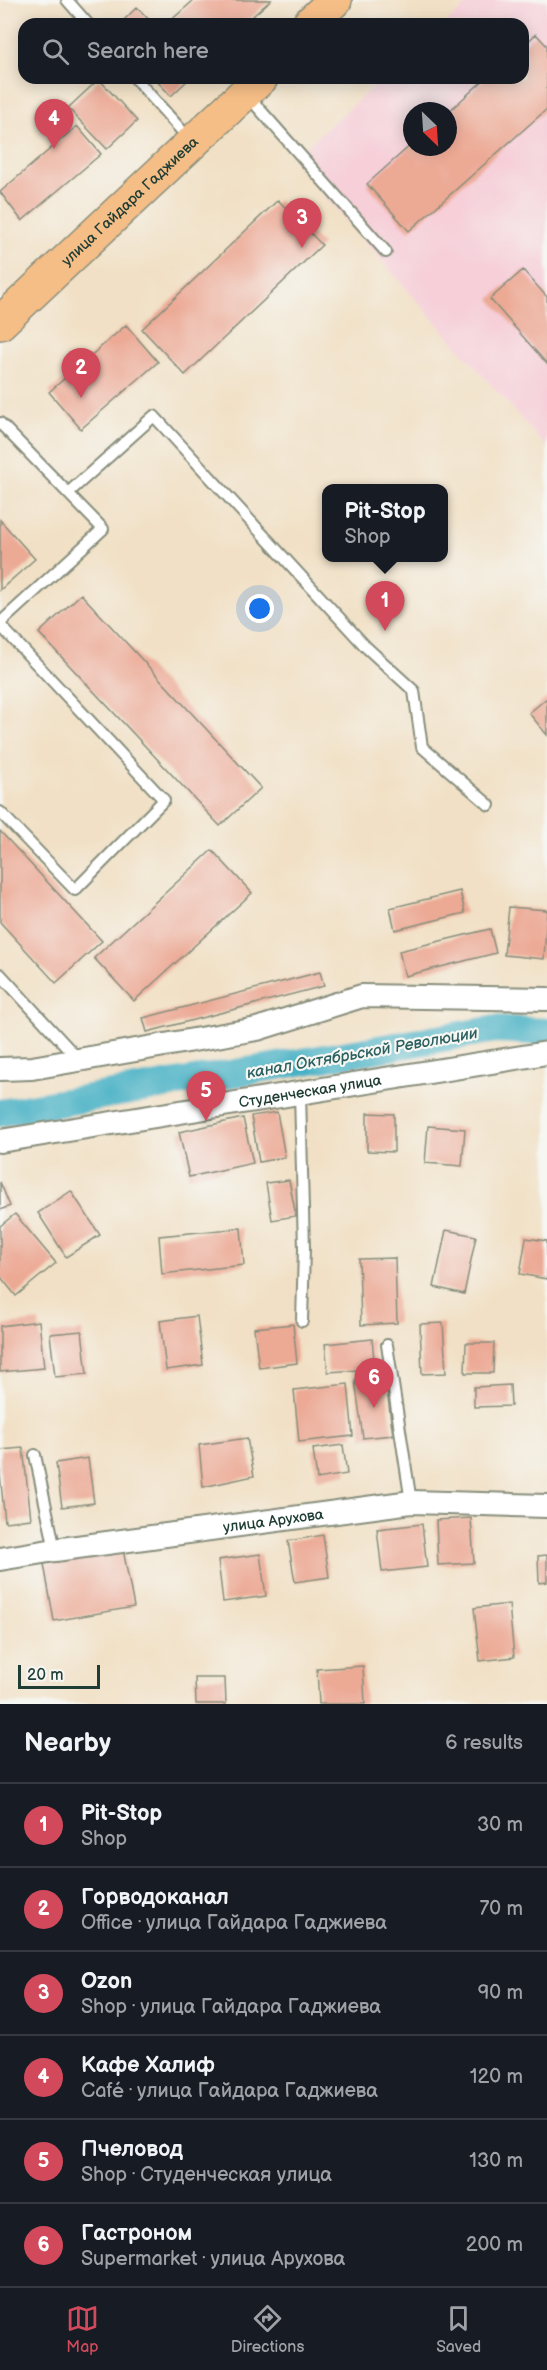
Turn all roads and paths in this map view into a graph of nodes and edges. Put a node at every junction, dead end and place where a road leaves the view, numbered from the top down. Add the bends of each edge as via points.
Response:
1 (67, 0) edge
2 (335, 0) edge
3 (345, 0) edge
4 (83, 18) edge
5 (316, 18) edge
6 (326, 18) edge
7 (140, 84) edge
8 (249, 84) edge
9 (189, 139) junction
10 (386, 252) dead end
11 (0, 313) edge
12 (0, 323) edge
13 (0, 423) edge
14 (68, 493) junction
15 (0, 624) edge
16 (489, 805) dead end
17 (0, 812) edge
18 (0, 974) edge
19 (547, 999) edge
20 (547, 1053) edge
21 (79, 1060) junction
22 (0, 1069) edge
23 (300, 1093) junction
24 (0, 1141) edge
25 (302, 1321) dead end
26 (387, 1345) dead end
27 (35, 1455) dead end
28 (411, 1502) junction
29 (547, 1506) edge
30 (55, 1550) junction
31 (0, 1560) edge

1 - 4 lane
2 - 5 main road
3 - 6 main road
7 - 9 lane
8 - 9 main road, улица Гайдара Гаджиева
8 - 10 lane
9 - 11 main road, улица Гайдара Гаджиева
9 - 12 main road, улица Гайдара Гаджиева
13 - 14 lane
14 - 15 lane via 103,529
14 - 16 lane via 154,416 366,646 414,691 422,747
15 - 17 lane via 164,800 75,890
18 - 21 lane
19 - 21 street via 362,996 257,1029
20 - 23 street, Студенческая улица
21 - 22 street
23 - 24 street, Студенческая улица
23 - 25 lane
26 - 28 lane
27 - 30 lane
28 - 29 street, улица Арухова
28 - 30 street, улица Арухова
30 - 31 street, улица Арухова

